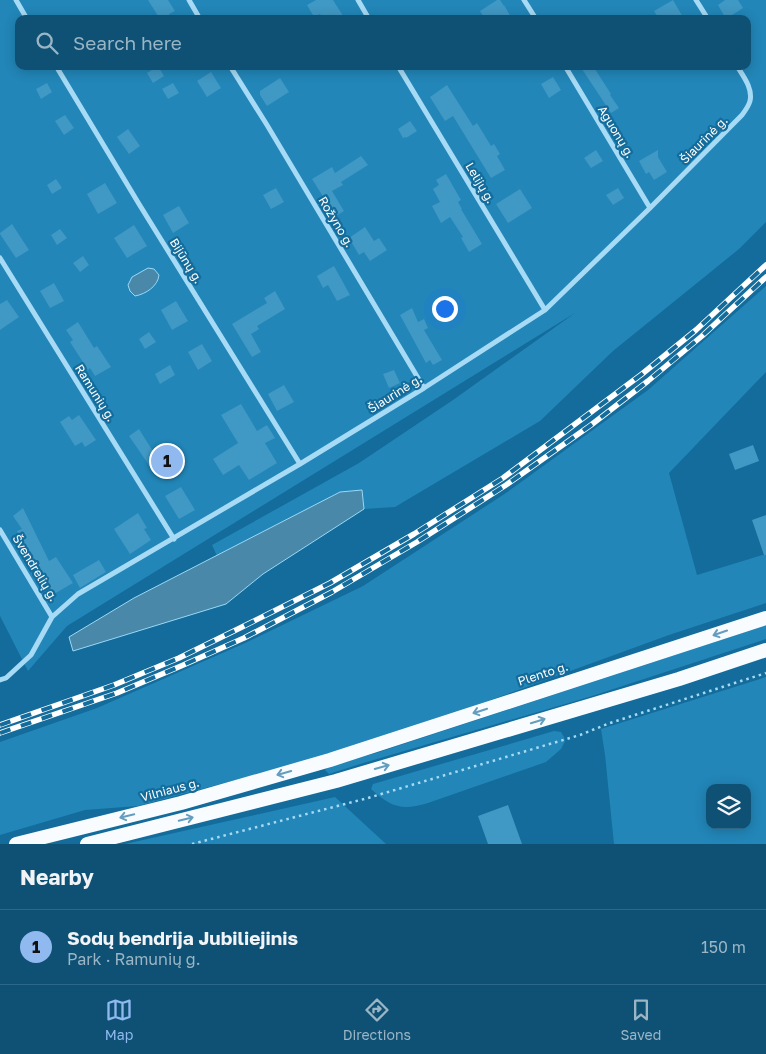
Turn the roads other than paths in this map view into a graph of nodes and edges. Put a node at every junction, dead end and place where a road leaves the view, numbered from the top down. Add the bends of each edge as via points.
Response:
1 (16, 0) edge
2 (189, 0) edge
3 (358, 0) edge
4 (524, 0) edge
5 (696, 0) edge
6 (25, 15) edge
7 (198, 15) edge
8 (367, 15) edge
9 (533, 15) edge
10 (705, 15) edge
11 (58, 70) edge
12 (233, 70) edge
13 (400, 70) edge
14 (567, 70) edge
15 (739, 70) edge
16 (650, 208) junction
17 (0, 258) edge
18 (545, 310) junction
19 (424, 388) junction
20 (300, 464) junction
21 (0, 530) edge
22 (174, 539) junction
23 (52, 617) junction
24 (766, 618) edge
25 (766, 650) edge
26 (0, 680) edge
27 (330, 760) joint
28 (16, 844) edge
29 (87, 844) edge

1 - 6 street
2 - 7 street
3 - 8 street
4 - 9 street
5 - 10 street
11 - 20 street, Bijūnų g.
12 - 19 street, Rožyno g.
13 - 18 street, Lelijų g.
14 - 16 street, Aguonų g.
15 - 16 street, Šiaurinė g. via 750,90 750,102 742,115
16 - 18 street, Šiaurinė g.
17 - 22 street, Ramunių g.
18 - 19 street, Šiaurinė g.
19 - 20 street, Šiaurinė g.
20 - 22 street, Šiaurinė g.
21 - 23 street, Švendrelių g.
22 - 23 street, Šiaurinė g. via 78,594
23 - 26 street, Šiaurinė g. via 31,655
24 -> 27 highway, Plento g.
29 -> 25 highway via 336,781
27 -> 28 highway, Vilniaus g. via 181,803

